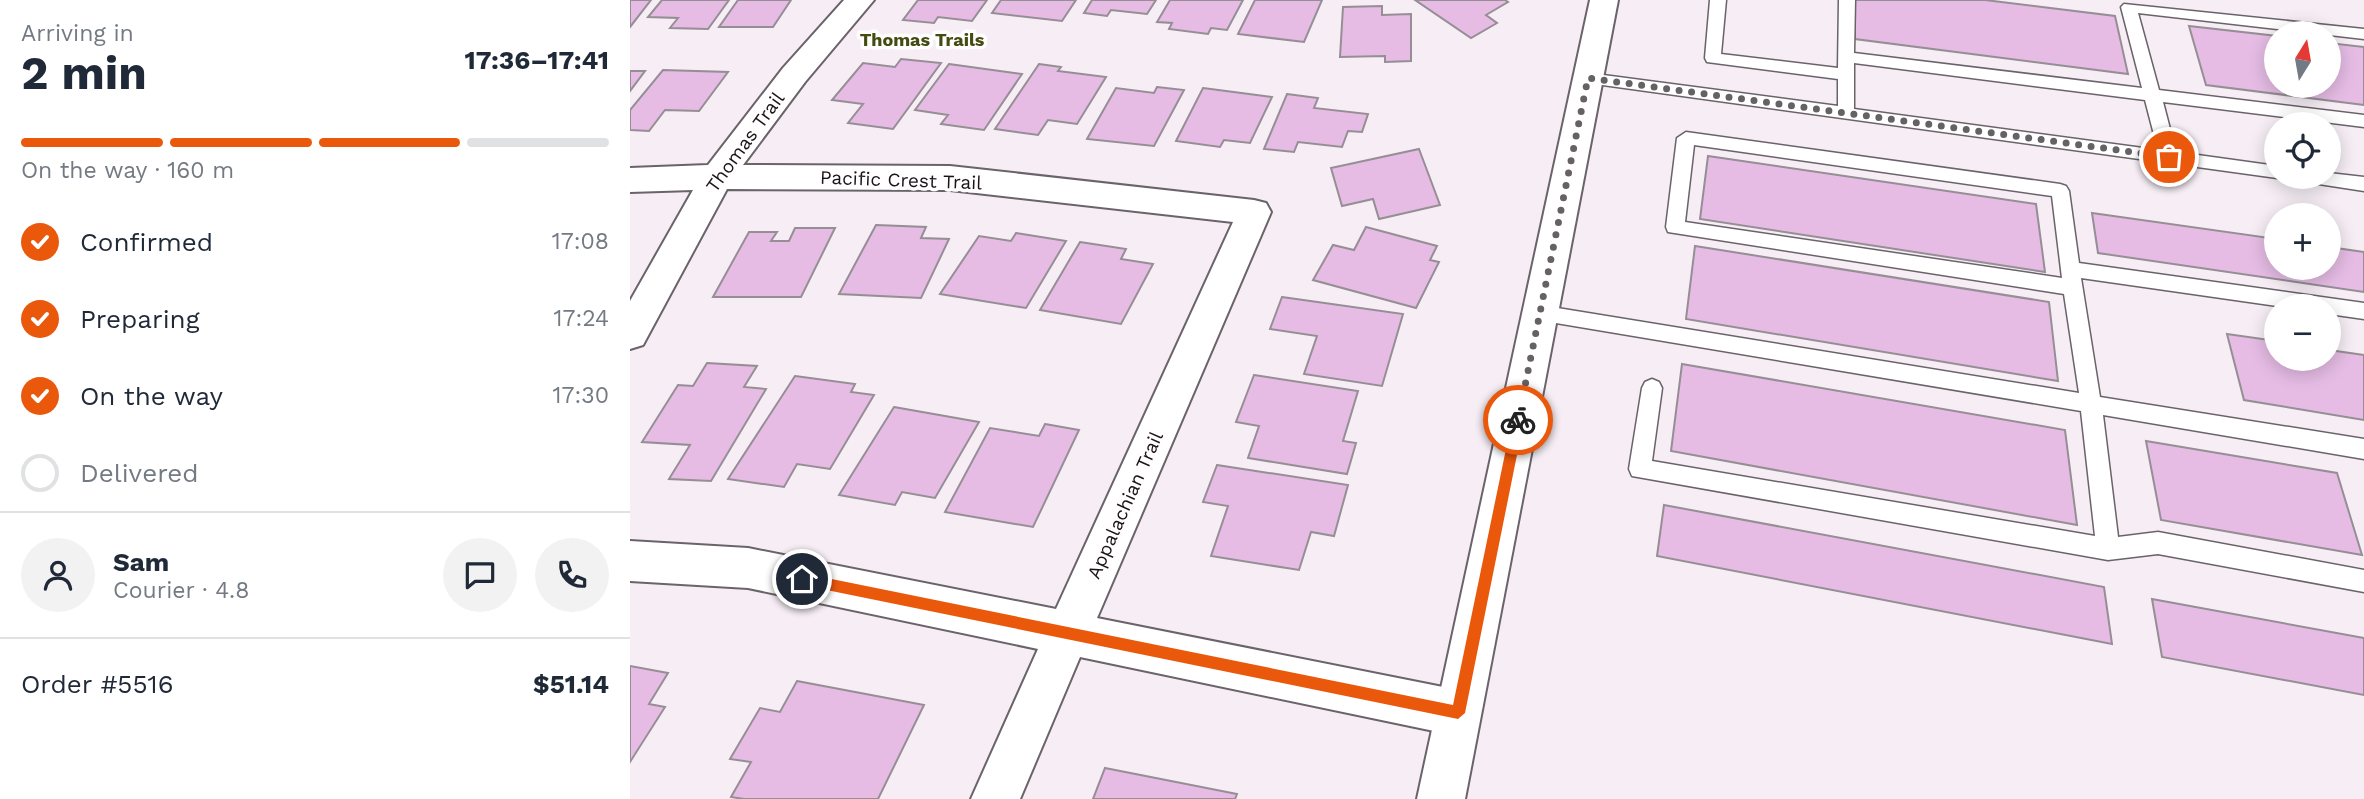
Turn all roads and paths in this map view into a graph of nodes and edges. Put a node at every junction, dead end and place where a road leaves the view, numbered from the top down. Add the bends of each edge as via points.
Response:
1 (860, 0) edge
2 (1604, 0) edge
3 (1718, 0) edge
4 (1847, 0) edge
5 (2364, 34) edge
6 (1846, 57) junction
7 (1846, 75) junction
8 (1588, 78) junction
9 (2152, 95) junction
10 (1846, 114) junction
11 (2364, 121) edge
12 (2169, 157) junction
13 (2264, 170) edge
14 (716, 177) junction
15 (630, 180) edge
16 (2341, 181) edge
17 (2364, 184) edge
18 (1254, 212) joint
19 (2070, 278) junction
20 (2364, 311) edge
21 (1539, 313) junction
22 (630, 334) edge
23 (1653, 388) dead end
24 (2091, 403) junction
25 (2364, 449) edge
26 (2108, 549) junction
27 (630, 561) edge
28 (2364, 581) edge
29 (1069, 633) junction
30 (1458, 713) junction
31 (995, 799) edge
32 (1441, 799) edge

1 - 14 street, Thomas Trail via 794,75
2 - 8 street
3 - 7 lane via 1713,58
4 - 6 lane
5 - 9 lane via 2129,7
6 - 7 lane
6 - 9 lane
7 - 10 lane
8 - 10 lane
8 - 21 street
9 - 11 lane
9 - 12 lane
10 - 12 lane
12 - 13 lane
14 - 15 street, Pacific Crest Trail
14 - 18 street, Pacific Crest Trail via 950,178
14 - 22 street, Thomas Trail
16 - 17 lane
18 - 29 street, Appalachian Trail
19 - 19 lane via 1675,227 1686,138 2060,191
19 - 20 lane
19 - 24 lane
21 - 24 lane
21 - 30 street
23 - 26 lane via 1640,469
24 - 25 lane
24 - 26 lane
26 - 28 lane via 2158,543
27 - 29 street via 748,568
29 - 30 street
29 - 31 street, Appalachian Trail
30 - 32 street

